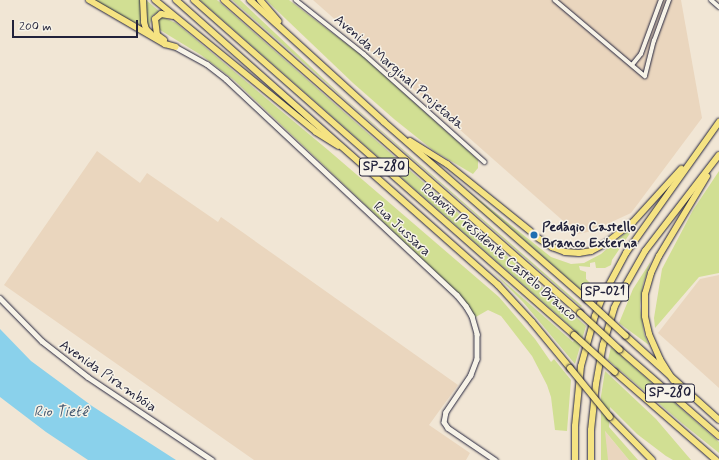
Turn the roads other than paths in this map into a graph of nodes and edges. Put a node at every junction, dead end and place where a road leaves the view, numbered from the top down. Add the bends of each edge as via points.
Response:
1 (89, 0) edge
2 (143, 0) edge
3 (154, 0) edge
4 (176, 0) edge
5 (182, 0) edge
6 (194, 0) edge
7 (224, 0) edge
8 (250, 0) edge
9 (260, 0) edge
10 (296, 0) edge
11 (555, 0) edge
12 (661, 0) edge
13 (669, 0) edge
14 (711, 0) edge
15 (715, 0) edge
16 (719, 6) edge
17 (176, 18) junction
18 (217, 37) junction
19 (154, 38) junction
20 (296, 42) junction
21 (176, 47) junction
22 (632, 65) junction
23 (719, 122) edge
24 (405, 139) junction
25 (699, 148) junction
26 (348, 151) junction
27 (719, 156) edge
28 (486, 162) dead end
29 (530, 231) dead end
30 (538, 238) dead end
31 (0, 298) edge
32 (673, 380) junction
33 (719, 420) edge
34 (719, 436) edge
35 (212, 460) edge
36 (495, 460) edge
37 (575, 460) edge
38 (591, 460) edge
39 (652, 460) edge
40 (716, 460) edge

1 - 19 highway
2 - 19 highway via 146,29
3 - 17 highway
4 - 18 highway
5 - 18 highway
6 - 40 highway, Rodovia Presidente Castelo Branco / SP-280, bridge
7 - 34 highway, Rodovia Presidente Castelo Branco / SP-280, bridge
8 - 20 highway
9 - 20 highway
10 - 28 street, Avenida Marginal Projetada via 364,54
11 - 22 street
12 - 22 street via 641,54
13 - 22 street via 645,76
14 - 16 street
15 - 16 street
17 - 21 highway via 161,14 156,17 154,23 157,35
17 - 26 highway via 316,132
18 - 26 highway
19 - 21 highway
20 - 24 highway
21 - 36 main road, Rua Jussara via 207,64 226,79 466,306 477,334 476,359 468,380 446,412 444,422 448,428
23 - 25 highway, SP-021
24 - 29 highway via 447,164
24 - 32 highway, bridge via 586,299
25 - 30 highway via 632,222 598,248 584,253 565,252
25 - 37 highway, SP-021 via 626,253 595,316 581,366 575,426
26 - 39 highway, bridge via 498,285 610,417
27 - 32 highway via 659,256 651,273 646,294 645,316 649,334
27 - 38 highway, SP-021 via 645,251 614,308 603,345 596,384 590,430
31 - 35 main road, Avenida Pirambóia via 42,341 88,378
32 - 33 highway

